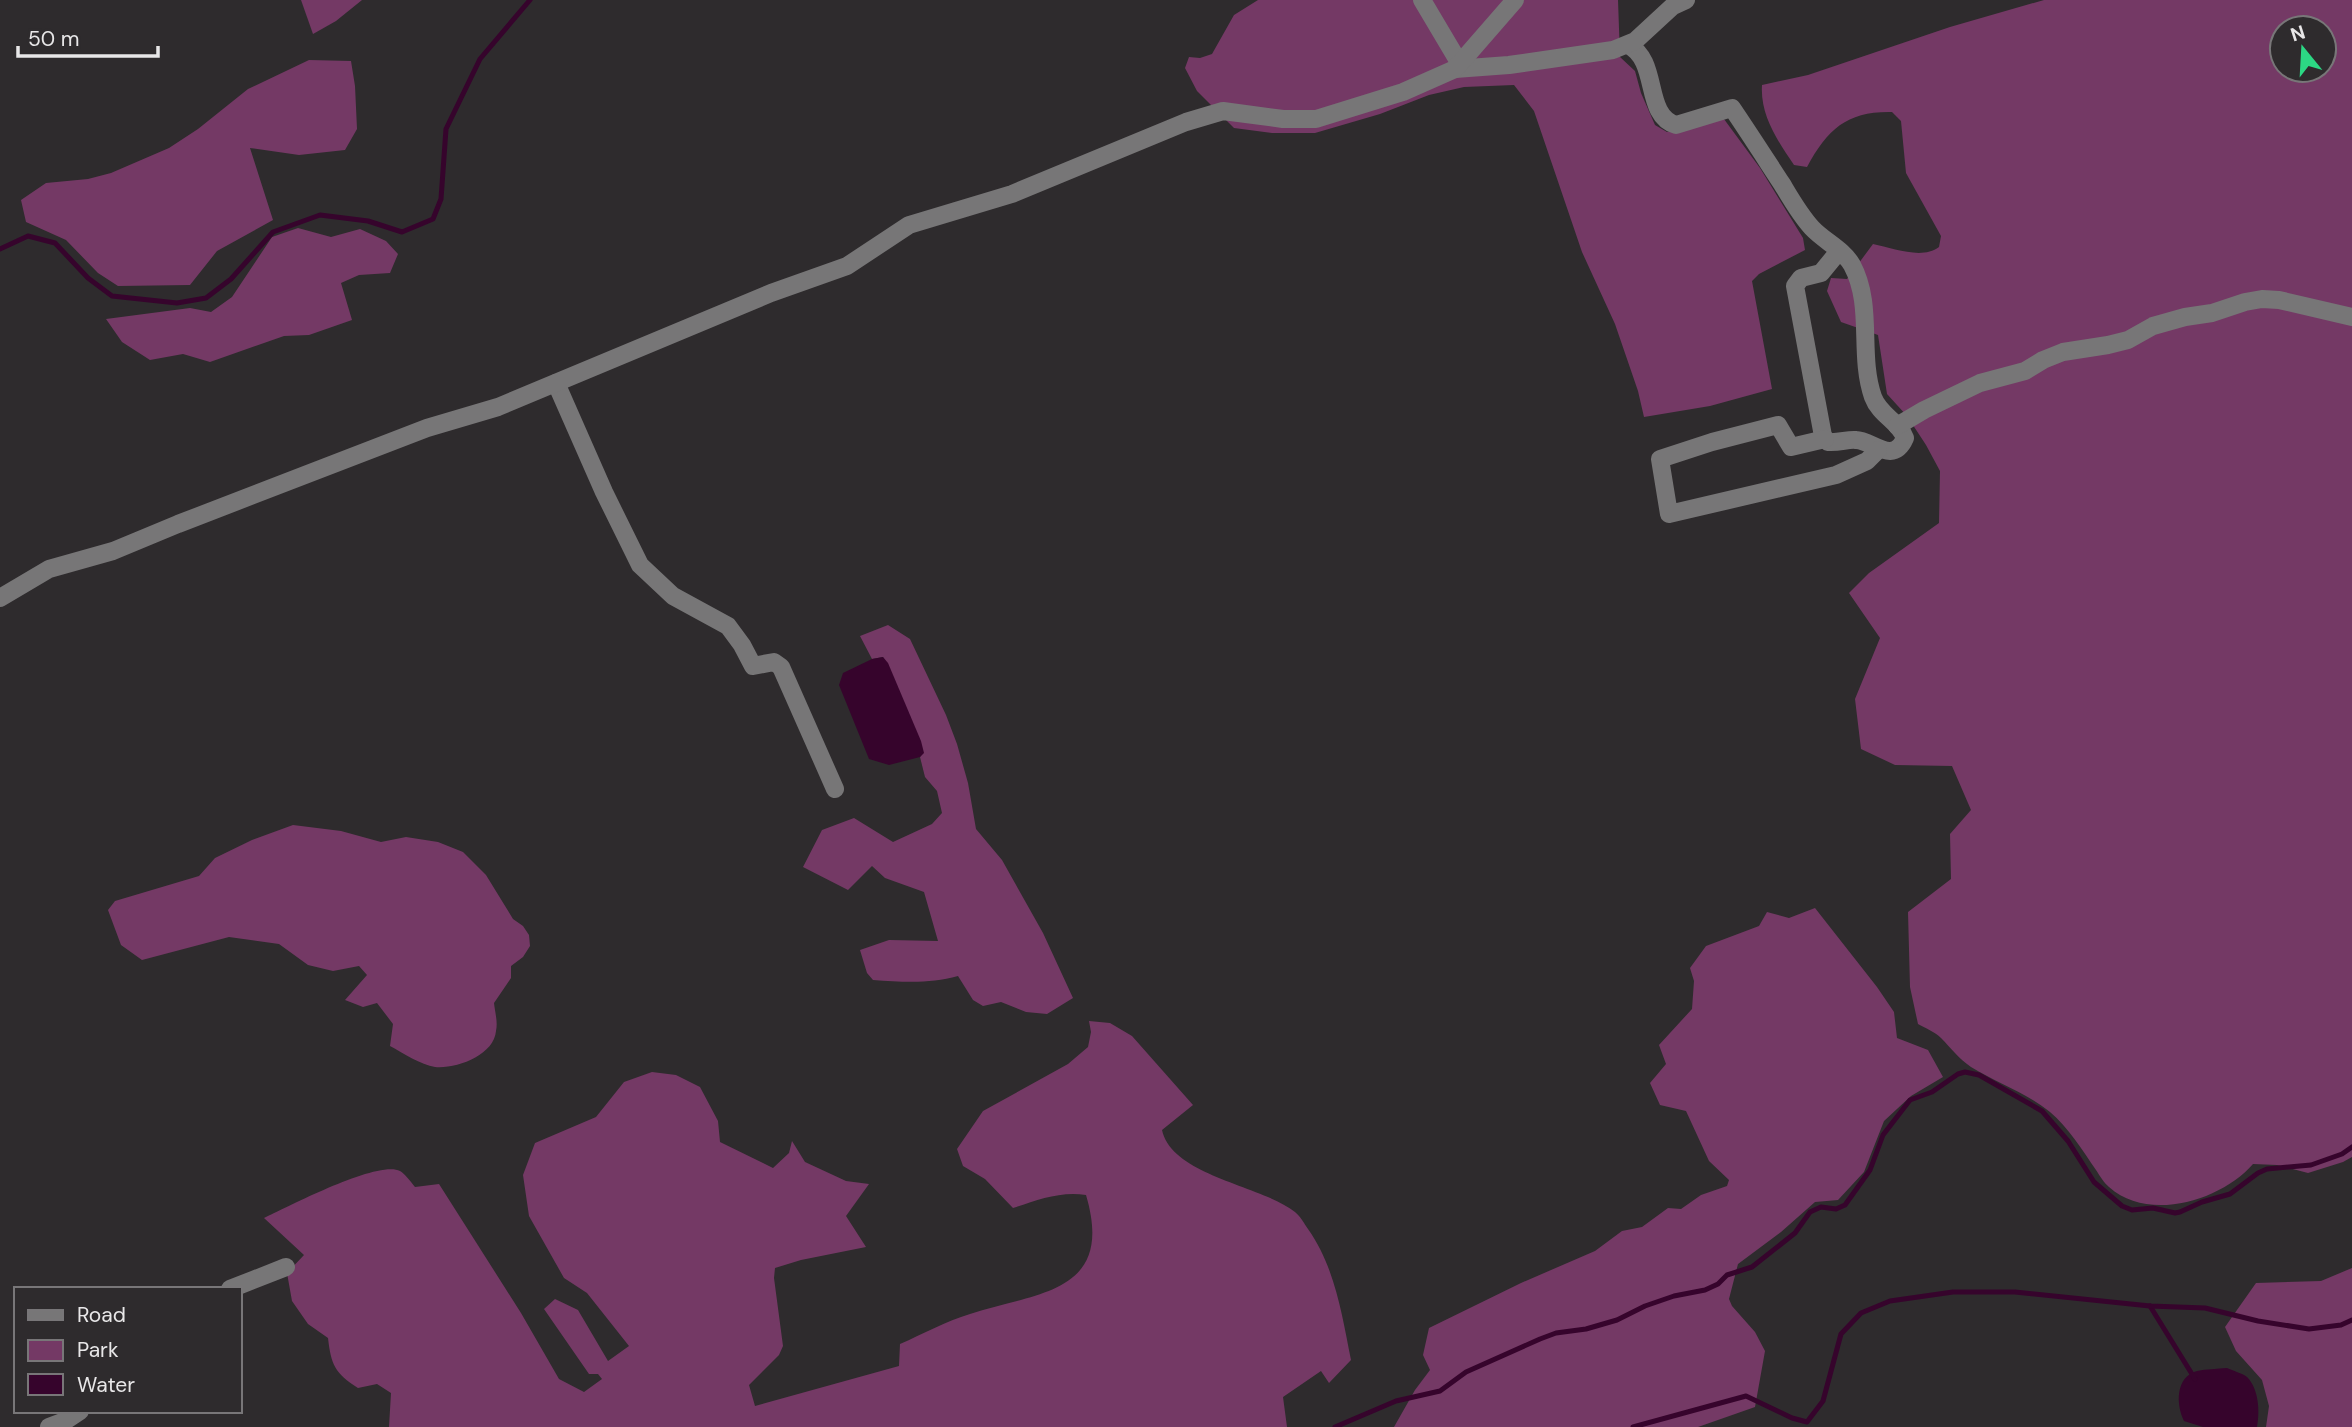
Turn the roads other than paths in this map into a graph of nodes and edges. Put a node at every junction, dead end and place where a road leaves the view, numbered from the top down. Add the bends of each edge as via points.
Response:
1 (1422, 0) edge
2 (1516, 0) edge
3 (1686, 0) edge
4 (1628, 46) junction
5 (1457, 66) junction
6 (1839, 251) junction
7 (2352, 317) edge
8 (556, 383) junction
9 (1897, 426) junction
10 (1825, 439) junction
11 (1878, 450) junction
12 (0, 598) edge
13 (835, 789) dead end
14 (286, 1267) dead end
15 (235, 1287) edge
16 (77, 1413) edge
17 (48, 1427) edge

1 - 5 street
2 - 5 street
3 - 4 street
4 - 5 street via 1509,65
4 - 6 street via 1637,50 1647,65 1653,93 1668,122 1676,125 1732,107 1800,212
5 - 8 street via 1403,92 1316,119 1223,111 1186,122 1012,194 909,225 847,266
6 - 9 street via 1859,280 1873,396 1881,413
6 - 10 street via 1821,272 1801,278 1795,286
7 - 9 street via 2279,300 2245,302 2153,327 2128,340 2063,352 2025,371 1970,388
8 - 12 street via 403,437 113,551 49,569
8 - 13 street via 640,565 673,596 728,626 753,666 774,662 781,667
9 - 11 street via 1905,438 1903,443 1894,450
10 - 11 street via 1843,443 1855,439
10 - 11 street via 1791,447 1778,425 1660,459 1669,514 1836,475 1867,461
14 - 15 street
16 - 17 street

